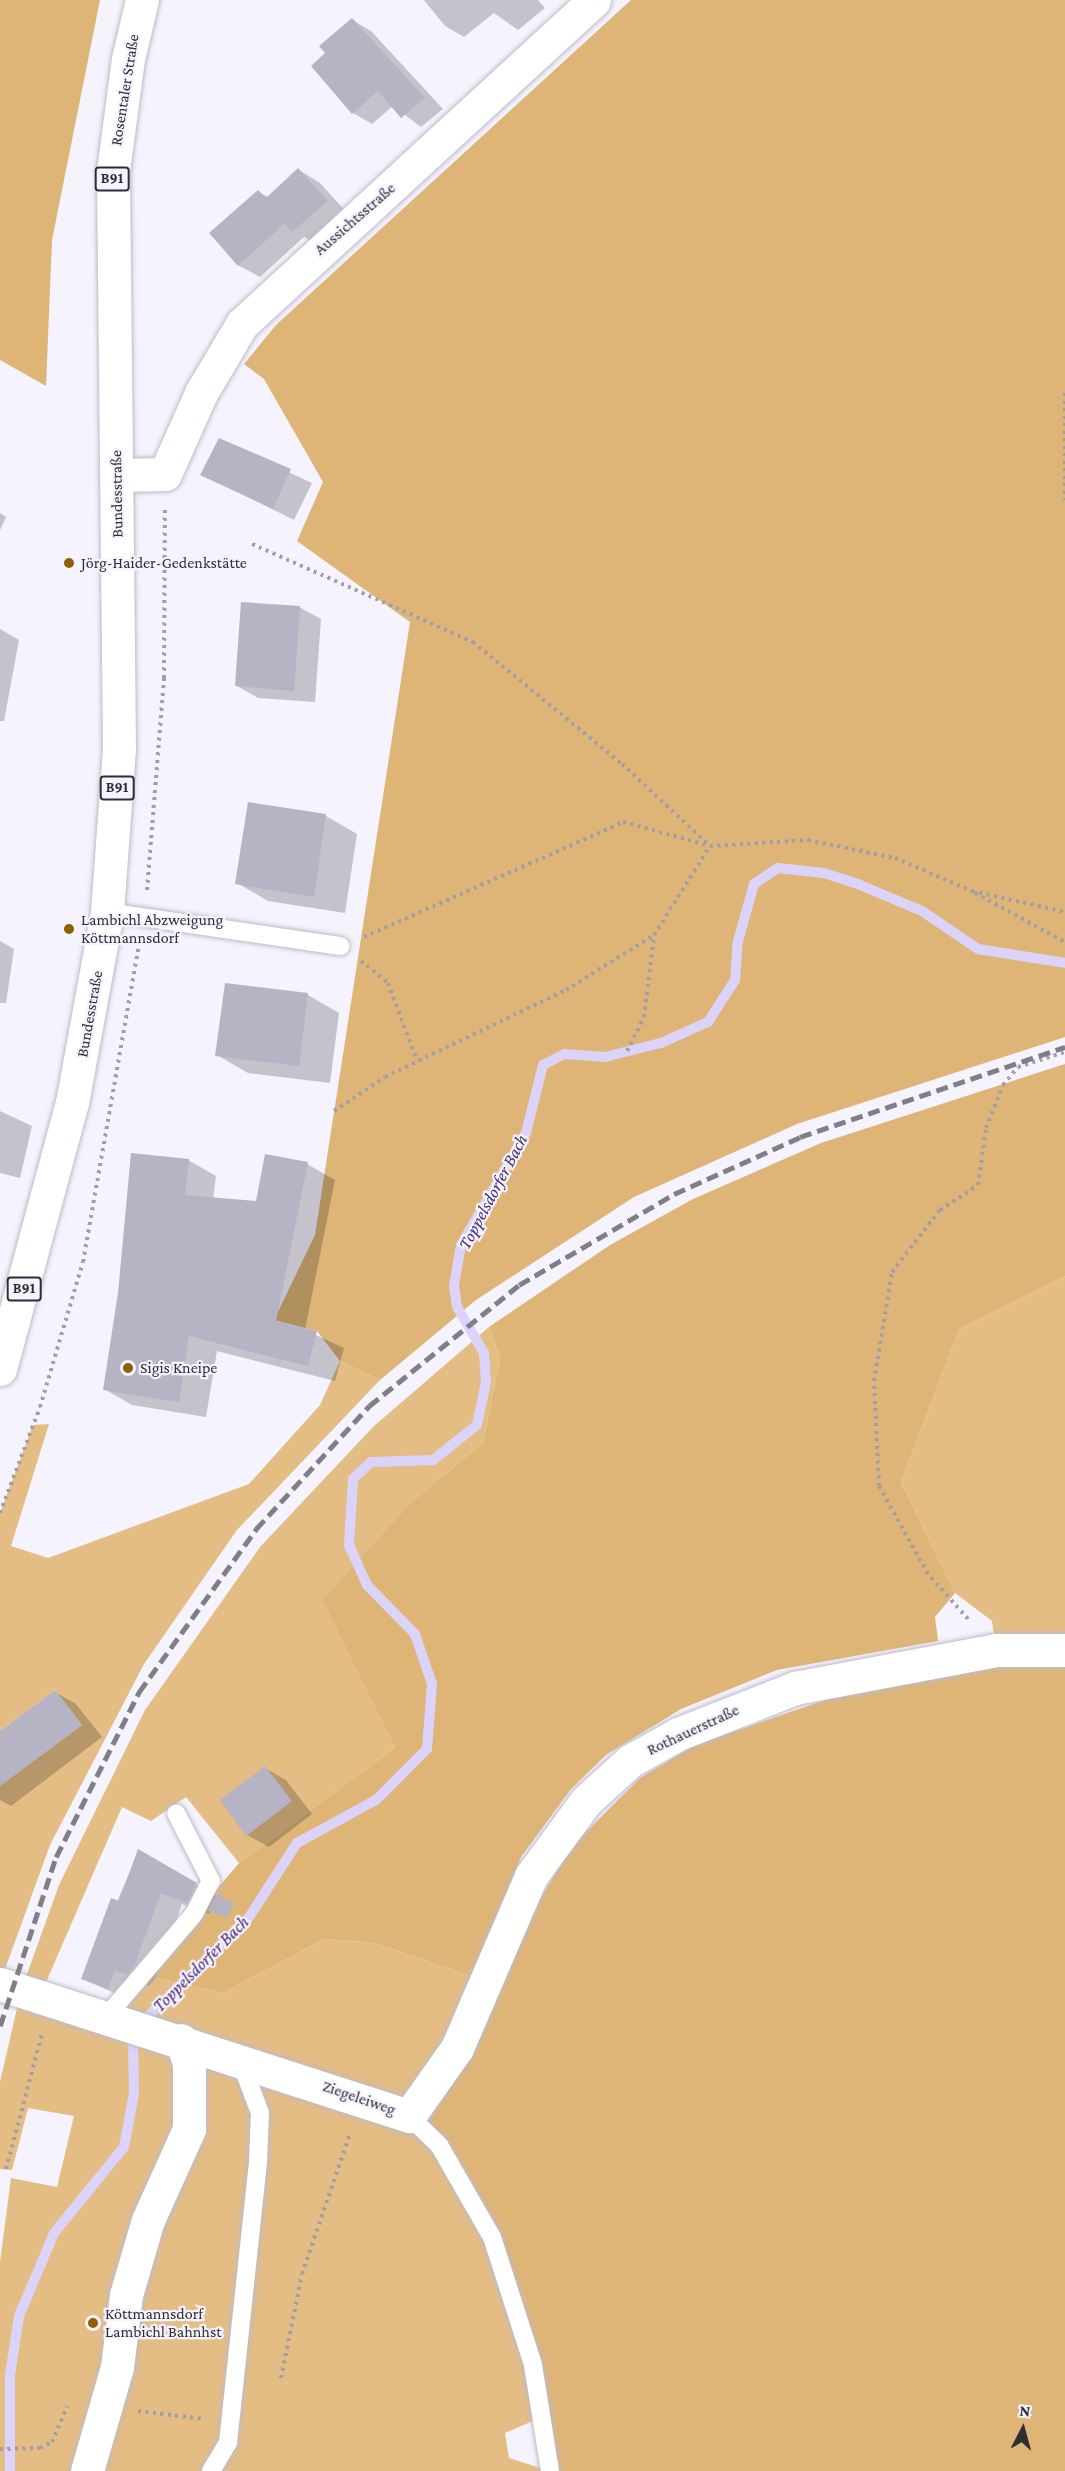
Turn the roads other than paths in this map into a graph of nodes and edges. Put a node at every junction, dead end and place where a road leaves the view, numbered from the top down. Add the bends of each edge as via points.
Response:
1 (142, 0) edge
2 (594, 0) edge
3 (113, 362) joint
4 (117, 475) junction
5 (107, 912) junction
6 (341, 946) road end
7 (0, 1370) edge
8 (1065, 1650) edge
9 (176, 1813) dead end
10 (20, 1991) edge
11 (106, 2018) junction
12 (181, 2040) junction
13 (239, 2059) junction
14 (409, 2116) junction
15 (97, 2463) edge
16 (211, 2471) edge
17 (550, 2471) edge

1 - 3 street, Rosentaler Straße / B91 via 128,59 113,171
2 - 4 street, Aussichtsstraße via 242,324 201,393 165,474
3 - 4 street, Bundesstraße / B91
4 - 5 street, Bundesstraße / B91 via 119,748
5 - 6 lane
5 - 7 street, Bundesstraße / B91 via 72,1103
8 - 14 street, Rothauerstraße via 996,1650 795,1688 678,1734 630,1761 586,1802 531,1876 457,2048
9 - 11 lane via 212,1881 194,1914
10 - 11 street, Ziegeleiweg
11 - 12 street, Ziegeleiweg
12 - 13 street, Ziegeleiweg
12 - 15 street via 189,2063 189,2129 148,2220 126,2295
13 - 14 street, Ziegeleiweg
13 - 16 lane via 260,2113 228,2443
14 - 17 lane, Ziegeleiweg via 458,2173 492,2237 532,2365

